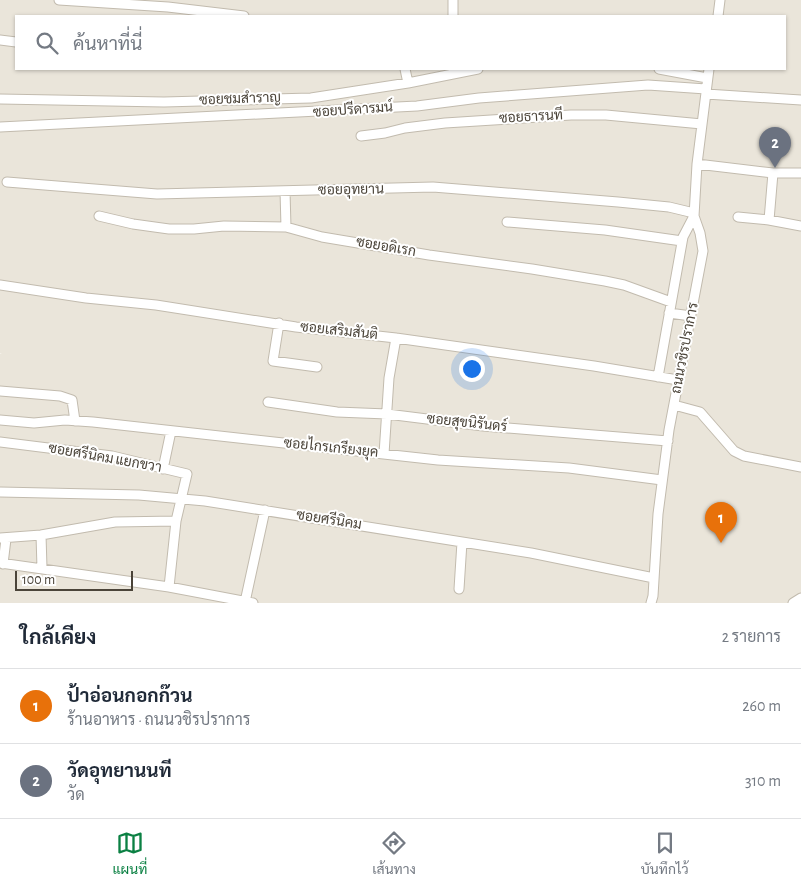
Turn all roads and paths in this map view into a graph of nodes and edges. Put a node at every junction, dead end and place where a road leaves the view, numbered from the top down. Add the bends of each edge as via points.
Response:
1 (59, 0) edge
2 (453, 0) edge
3 (720, 0) edge
4 (236, 15) edge
5 (454, 15) edge
6 (718, 15) edge
7 (0, 40) edge
8 (15, 42) edge
9 (405, 70) edge
10 (473, 70) edge
11 (671, 70) edge
12 (708, 73) edge
13 (408, 83) junction
14 (706, 91) junction
15 (0, 98) edge
16 (801, 100) edge
17 (702, 124) junction
18 (0, 128) edge
19 (361, 136) dead end
20 (698, 164) junction
21 (773, 173) junction
22 (801, 173) edge
23 (7, 182) dead end
24 (285, 191) junction
25 (694, 214) junction
26 (99, 216) dead end
27 (738, 217) dead end
28 (769, 220) junction
29 (507, 222) dead end
30 (801, 226) edge
31 (286, 227) junction
32 (682, 241) junction
33 (0, 285) edge
34 (670, 302) junction
35 (669, 312) junction
36 (691, 316) junction
37 (279, 323) junction
38 (396, 338) junction
39 (317, 367) dead end
40 (658, 377) junction
41 (678, 380) junction
42 (0, 391) edge
43 (268, 402) dead end
44 (674, 405) junction
45 (387, 414) junction
46 (0, 420) edge
47 (75, 421) junction
48 (171, 431) junction
49 (668, 441) junction
50 (0, 442) edge
51 (384, 454) junction
52 (801, 467) edge
53 (163, 469) junction
54 (662, 480) junction
55 (0, 492) edge
56 (182, 498) junction
57 (265, 510) junction
58 (176, 521) junction
59 (41, 535) junction
60 (3, 539) edge
61 (462, 542) junction
62 (1, 564) edge
63 (42, 568) junction
64 (654, 578) junction
65 (169, 588) junction
66 (459, 590) dead end
67 (249, 602) edge
68 (651, 603) edge

1 - 4 street
2 - 5 street
3 - 6 street
7 - 8 street
9 - 13 street
10 - 13 street, ซอยชมสำราญ
11 - 12 street
12 - 14 street, ถนนวชิรปราการ
13 - 15 street, ซอยชมสำราญ via 311,98 164,102
14 - 16 street, ซอยปรีดารมน์
14 - 17 street, ถนนวชิรปราการ
14 - 18 street, ซอยปรีดารมน์ via 648,85 417,106
17 - 19 street, ซอยธารนที via 571,115 445,123
17 - 20 street, ถนนวชิรปราการ
20 - 21 street
20 - 25 street, ถนนวชิรปราการ
21 - 22 street
21 - 28 street
23 - 24 street, ซอยอุทยาน via 157,194
24 - 25 street, ซอยอุทยาน via 453,188 649,205
24 - 31 street
25 - 32 street
25 - 36 street, ถนนวชิรปราการ via 703,251
26 - 31 street, ซอยอดิเรก via 168,229
27 - 28 street
28 - 30 street
29 - 32 street via 605,230
31 - 34 street, ซอยอดิเรก via 322,237 428,255 605,281
32 - 34 street
33 - 37 street, ซอยเสริมสันติ
34 - 35 street
35 - 36 street
35 - 40 street
36 - 41 street, ถนนวชิรปราการ
37 - 38 street, ซอยเสริมสันติ
37 - 39 street via 274,361
38 - 40 street, ซอยเสริมสันติ
38 - 45 street
40 - 41 street, ซอยเสริมสันติ
41 - 44 street, ถนนวชิรปราการ
42 - 47 street via 72,400
43 - 45 street, ซอยสุขนิรันดร์ via 337,412
44 - 49 street, ถนนวชิรปราการ
44 - 52 street via 700,412 734,451 744,456
45 - 49 street, ซอยสุขนิรันดร์ via 483,426
45 - 51 street
46 - 47 street, ซอยไกรเกรียงยุค via 34,423
47 - 48 street, ซอยไกรเกรียงยุค
48 - 51 street, ซอยไกรเกรียงยุค
48 - 53 street
49 - 54 street, ถนนวชิรปราการ
50 - 53 street, ซอยศรีนิคม แยกขวา via 112,456
51 - 54 street, ซอยไกรเกรียงยุค via 570,468
53 - 56 street, ซอยศรีนิคม แยกขวา via 187,474
54 - 64 street, ถนนวชิรปราการ
55 - 56 street, ซอยศรีนิคม via 139,494
56 - 57 street, ซอยศรีนิคม
56 - 58 street
57 - 61 street, ซอยศรีนิคม
57 - 67 street
58 - 59 street via 115,522
58 - 65 street
59 - 60 street
59 - 63 street
60 - 62 street
61 - 64 street, ซอยศรีนิคม
61 - 66 street
62 - 63 street
63 - 65 street
64 - 68 street, ถนนวชิรปราการ
65 - 67 street

